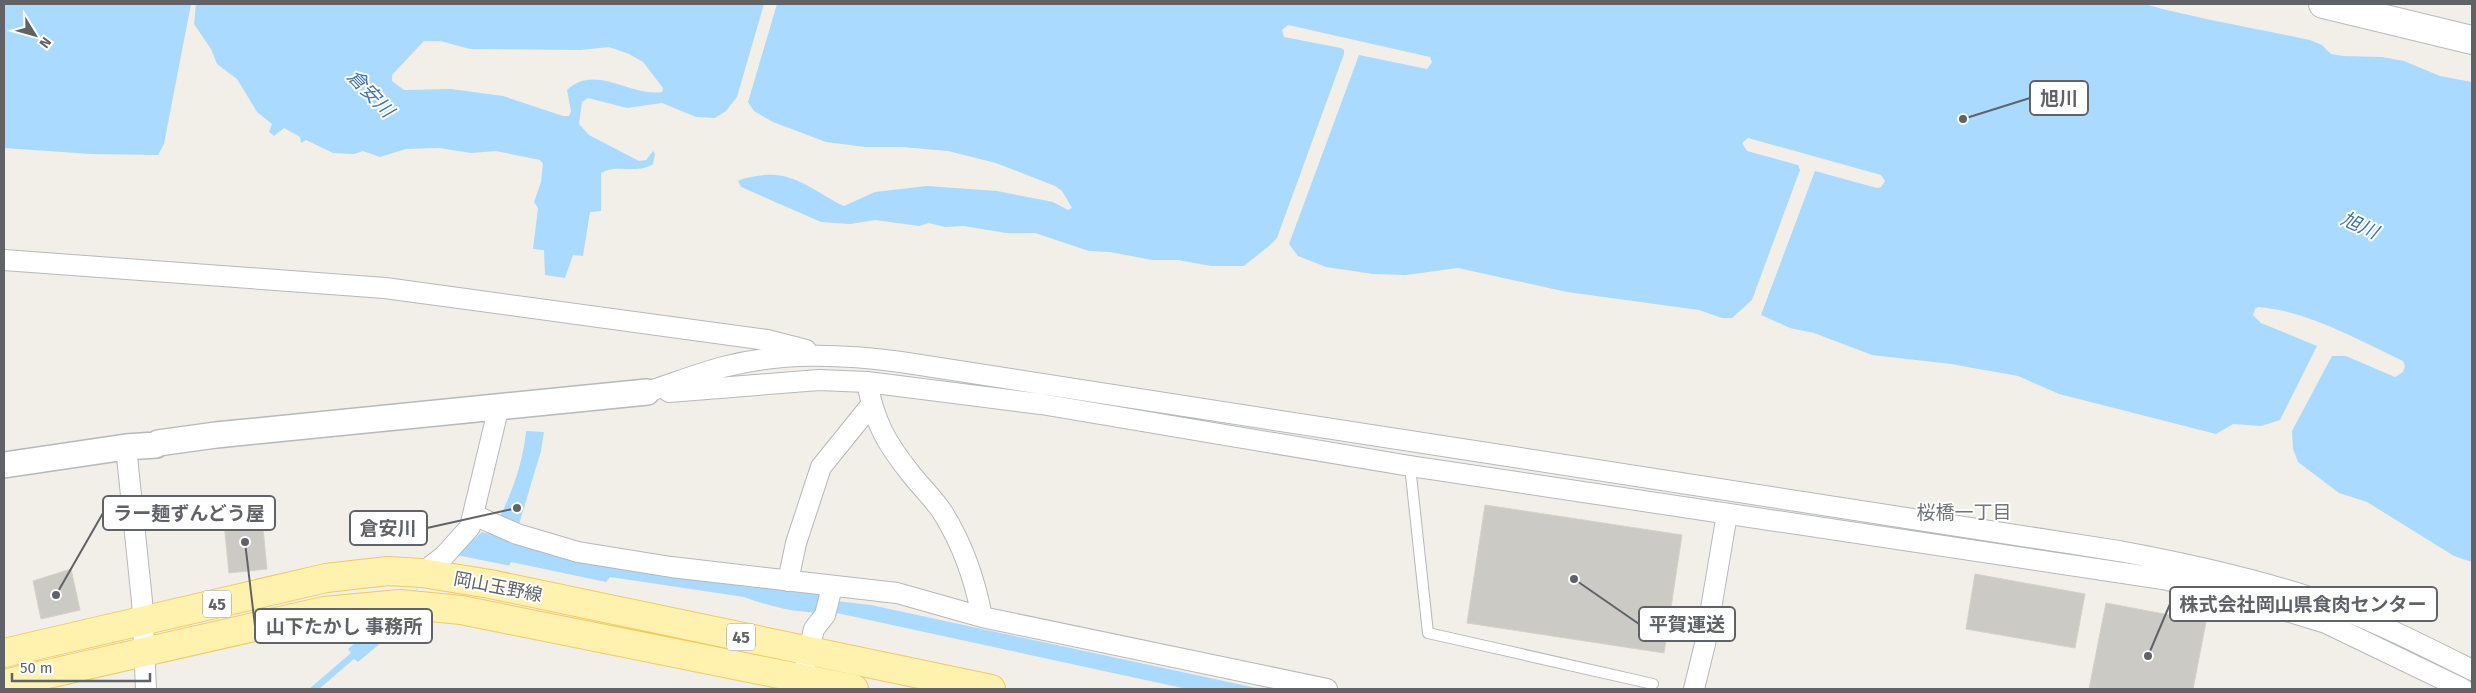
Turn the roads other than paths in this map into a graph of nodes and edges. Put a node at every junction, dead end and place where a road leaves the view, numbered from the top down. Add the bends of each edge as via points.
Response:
1 (2323, 4) edge
2 (2355, 7) edge
3 (2472, 39) edge
4 (4, 260) edge
5 (822, 355) junction
6 (867, 382) junction
7 (646, 392) junction
8 (871, 405) junction
9 (499, 406) junction
10 (126, 447) junction
11 (4, 465) edge
12 (1410, 466) junction
13 (1727, 514) junction
14 (474, 515) junction
15 (428, 574) junction
16 (788, 581) junction
17 (831, 591) junction
18 (982, 616) junction
19 (142, 621) junction
20 (808, 651) junction
21 (143, 652) junction
22 (4, 653) edge
23 (2472, 670) edge
24 (4, 684) edge
25 (801, 684) edge
26 (1653, 684) dead end
27 (146, 689) edge
28 (854, 689) edge
29 (991, 689) edge
30 (1327, 689) edge
31 (1694, 689) edge
32 (2463, 689) edge

1 - 2 main road
2 - 3 main road
4 - 5 street via 385,288 767,340
5 - 7 street via 774,357 723,367
5 - 23 street via 864,357 947,369 2200,566 2312,598 2417,642
6 - 7 street via 819,380
6 - 8 street
6 - 12 street via 1041,404
7 - 9 street
8 - 16 street via 822,467 796,543
8 - 18 street via 884,435 910,474 942,511 958,539 976,583
9 - 10 street
9 - 14 street
10 - 11 street
10 - 19 street
12 - 13 street
12 - 26 lane via 1428,633
13 - 31 street
13 - 32 street via 2163,579 2237,596 2326,624
14 - 15 street via 466,534
14 - 16 street via 517,534 578,552
15 - 19 main road, 岡山玉野線 / 45 via 388,572 326,578
15 - 20 main road, 岡山玉野線 / 45 via 490,584
16 - 17 street
17 - 18 street via 897,593
17 - 20 street via 826,615 814,629
18 - 30 street
19 - 21 street
19 - 22 main road, 岡山玉野線 / 45
20 - 25 street
20 - 29 main road, 岡山玉野線 / 45
21 - 24 main road, 岡山玉野線 / 45
21 - 25 main road, 岡山玉野線 / 45 via 324,611 400,604 461,610
21 - 27 street
25 - 28 main road, 岡山玉野線 / 45

